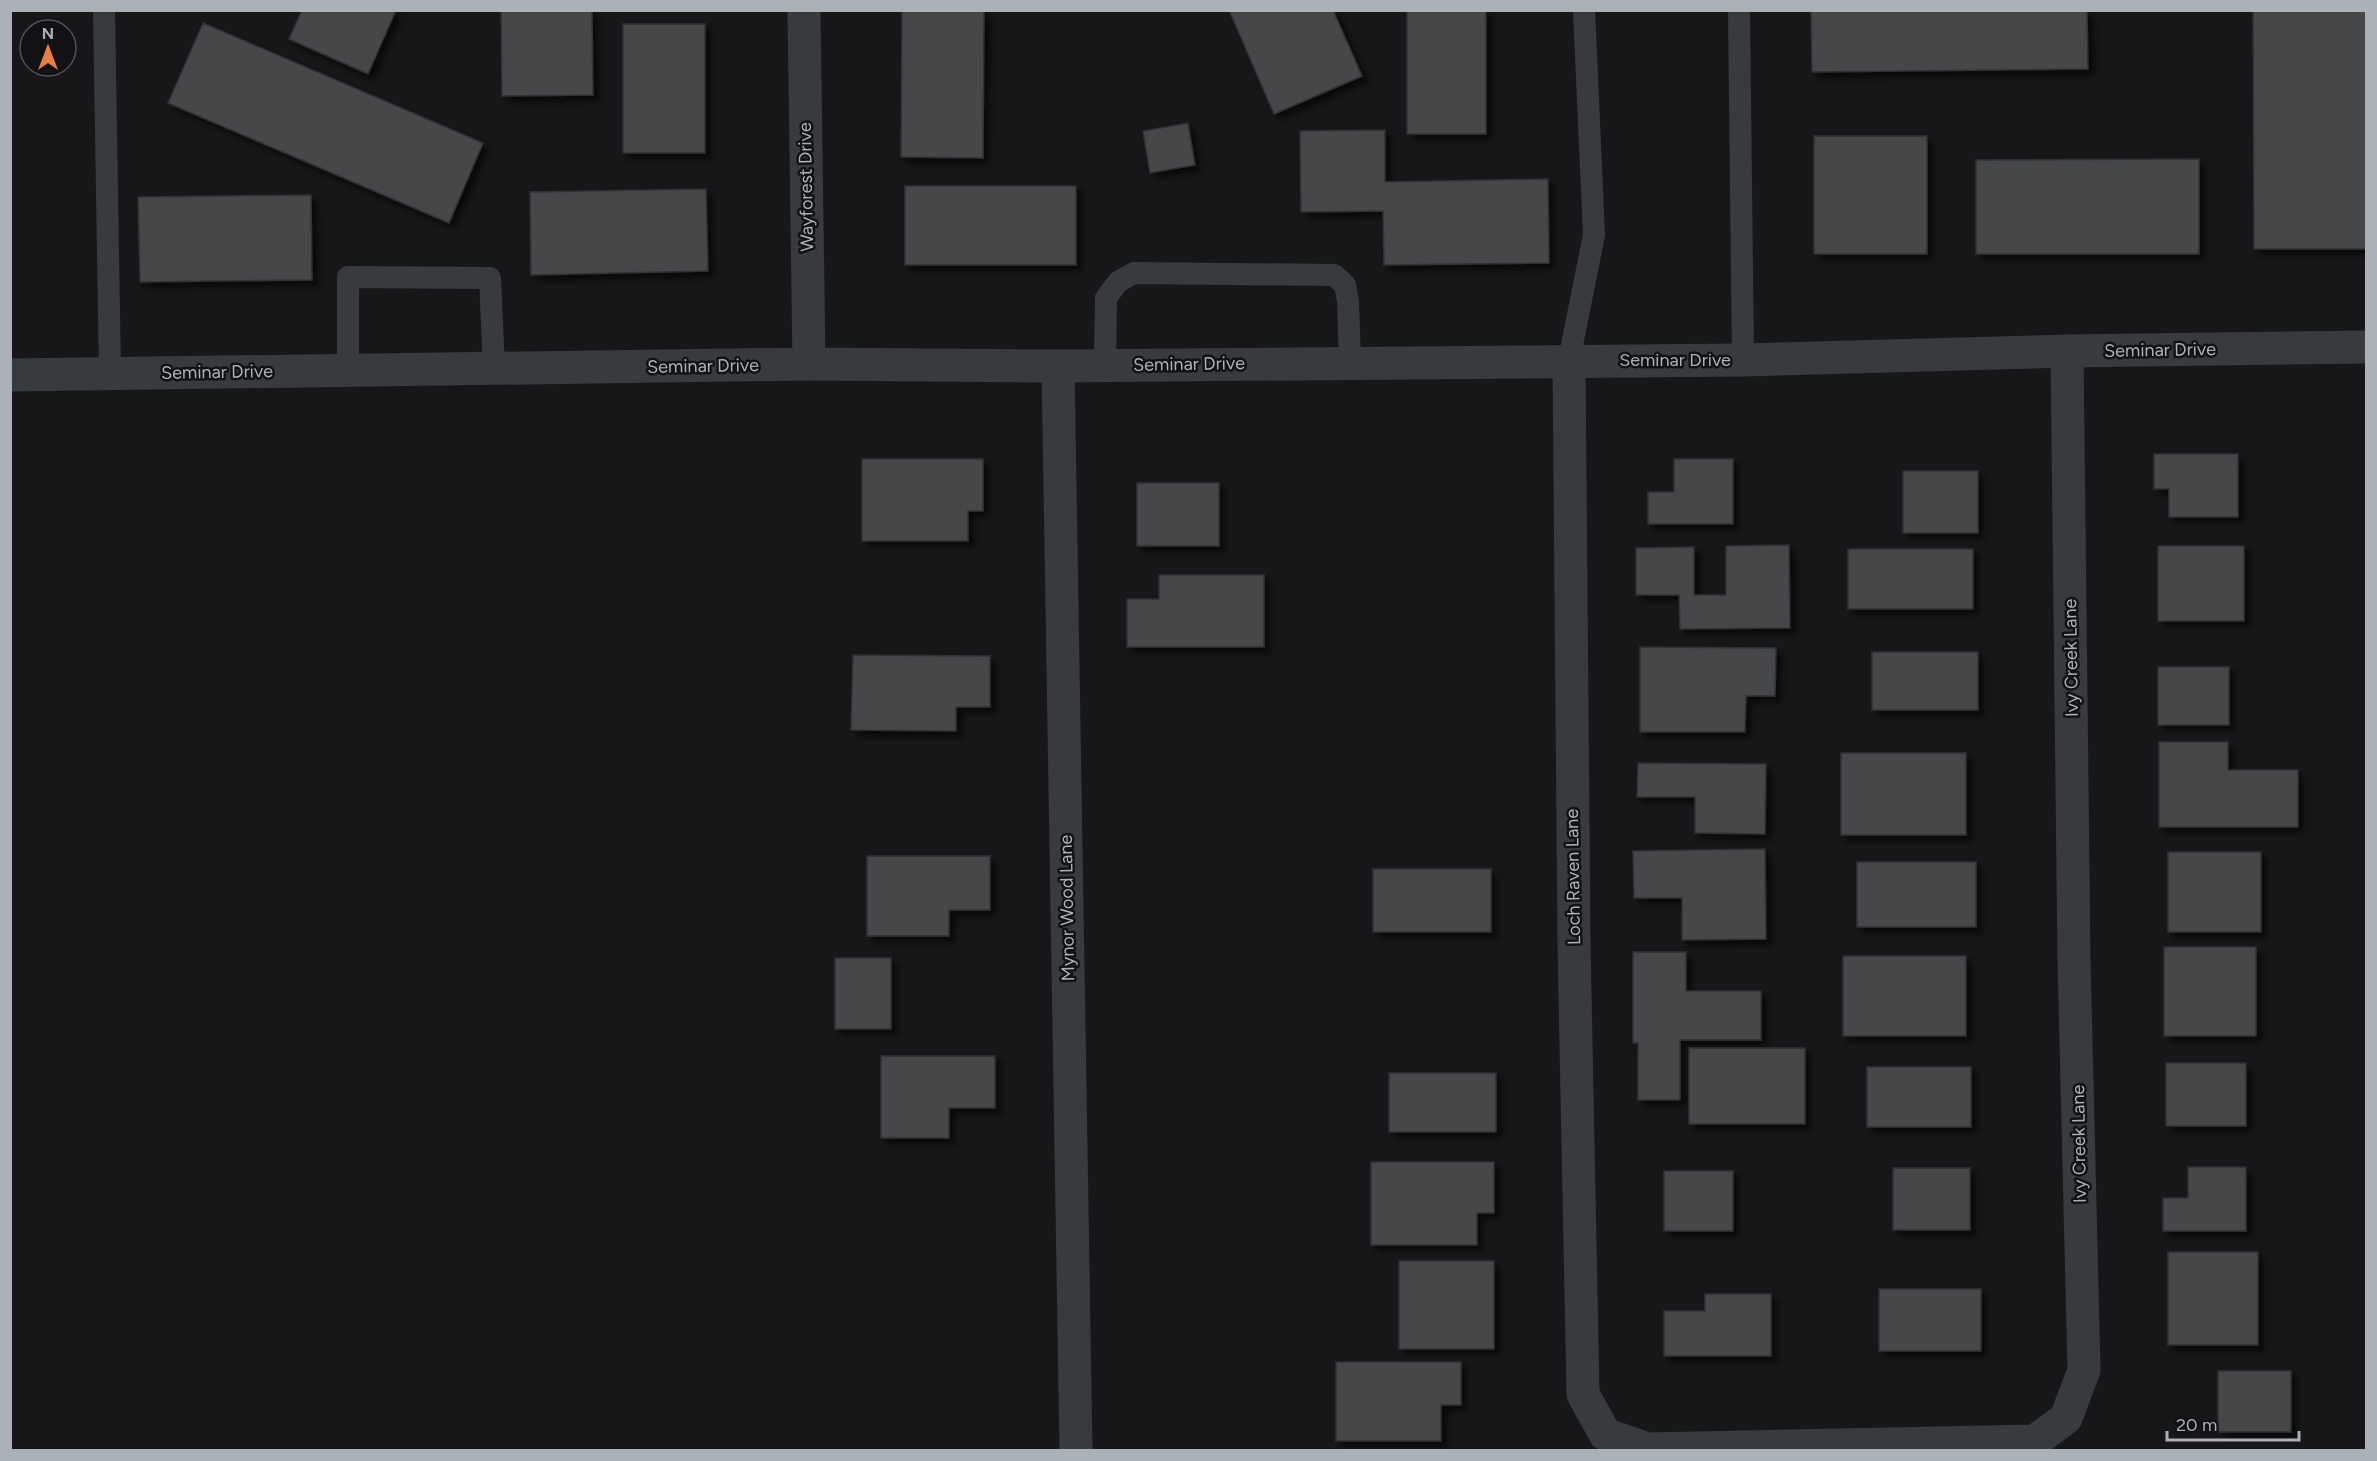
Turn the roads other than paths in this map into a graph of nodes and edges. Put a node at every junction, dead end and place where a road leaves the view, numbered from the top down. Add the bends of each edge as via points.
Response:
1 (104, 10) edge
2 (804, 10) edge
3 (1584, 10) edge
4 (1739, 10) edge
5 (2367, 347) edge
6 (2067, 351) junction
7 (1569, 360) junction
8 (1743, 360) junction
9 (1350, 362) junction
10 (809, 364) junction
11 (1105, 365) junction
12 (1058, 366) junction
13 (494, 369) junction
14 (348, 371) junction
15 (110, 374) junction
16 (10, 375) edge
17 (1584, 1394) joint
18 (1076, 1450) edge

1 - 15 lane
2 - 10 street, Wayforest Drive
3 - 7 lane via 1594,236
4 - 8 lane
5 - 6 street, Seminar Drive
6 - 8 street, Seminar Drive
6 - 17 street, Ivy Creek Lane via 2074,960 2084,1370 2067,1418 2035,1441 1648,1449 1605,1434
7 - 8 street, Seminar Drive
7 - 9 street, Seminar Drive
7 - 17 street, Loch Raven Lane via 1574,944
9 - 11 street, Seminar Drive
9 - 11 lane via 1348,301 1345,285 1334,275 1134,273 1118,282 1106,298
10 - 12 street, Seminar Drive
10 - 13 street, Seminar Drive
11 - 12 street, Seminar Drive
12 - 18 street, Mynor Wood Lane
13 - 14 street, Seminar Drive
13 - 14 lane via 490,278 348,277
14 - 15 street, Seminar Drive
15 - 16 street, Seminar Drive

